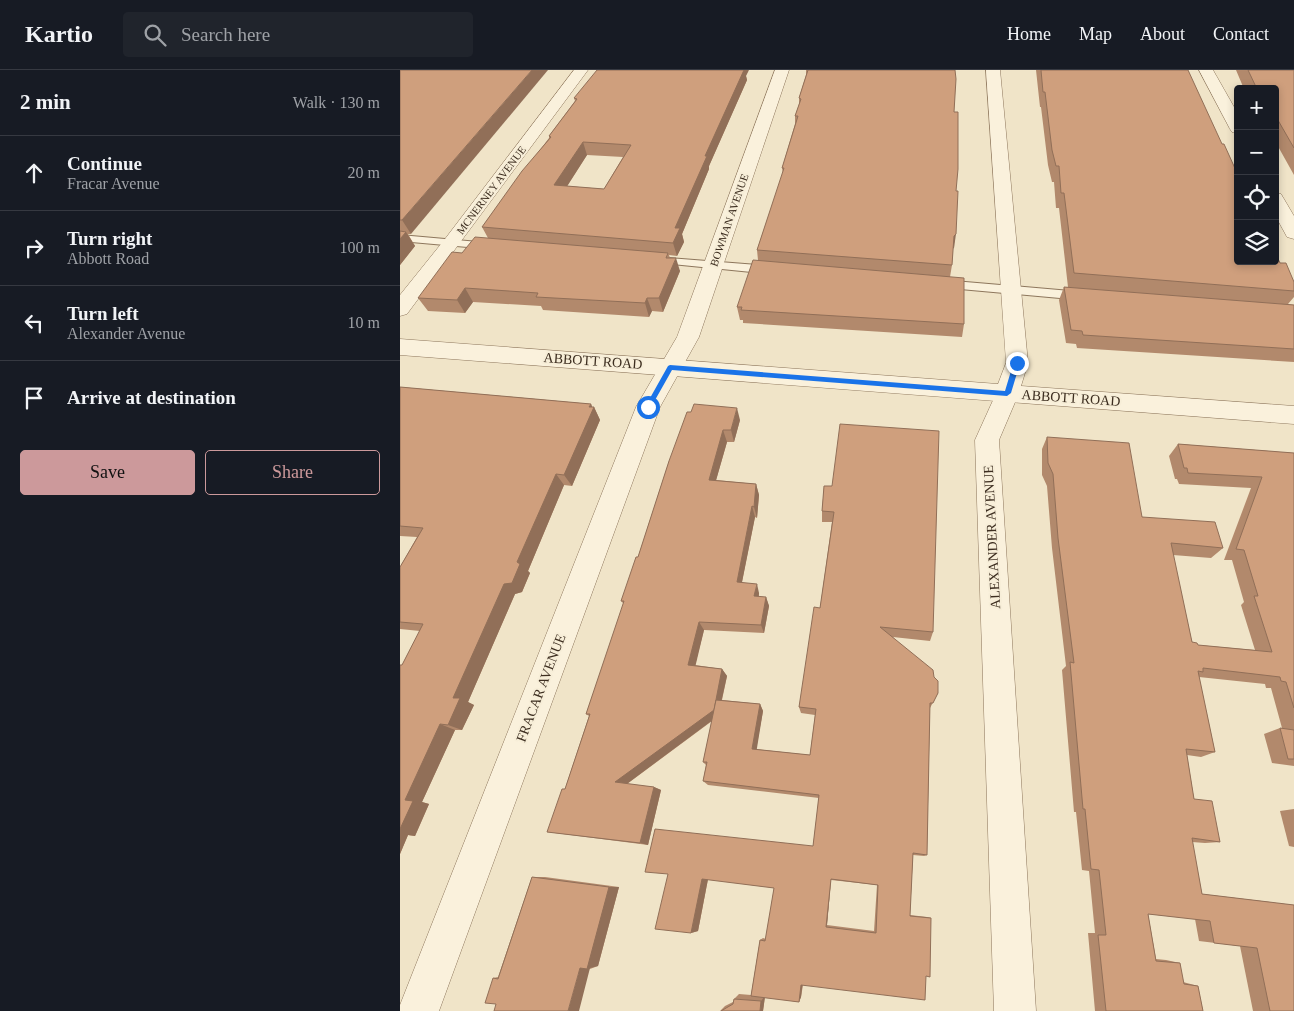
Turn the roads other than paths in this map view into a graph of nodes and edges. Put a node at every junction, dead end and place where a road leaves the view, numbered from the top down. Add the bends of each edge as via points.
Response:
1 (581, 70) edge
2 (782, 70) edge
3 (993, 70) edge
4 (1206, 70) edge
5 (1234, 122) edge
6 (1279, 205) edge
7 (1294, 233) edge
8 (400, 238) edge
9 (452, 243) junction
10 (500, 247) edge
11 (646, 259) edge
12 (714, 265) junction
13 (783, 271) edge
14 (932, 283) edge
15 (1012, 290) junction
16 (1090, 296) edge
17 (400, 309) edge
18 (400, 347) edge
19 (670, 368) junction
20 (1007, 393) junction
21 (1294, 415) edge
22 (418, 1011) edge
23 (1015, 1011) edge

1 - 9 street, MCNERNEY AVENUE
2 - 12 street, BOWMAN AVENUE
3 - 15 street, ALEXANDER AVENUE
4 - 5 street
6 - 7 street
8 - 9 lane
9 - 10 lane
9 - 17 street, MCNERNEY AVENUE
11 - 12 lane
12 - 13 lane
12 - 19 street, BOWMAN AVENUE via 688,337
14 - 15 lane
15 - 16 lane
15 - 20 street, ALEXANDER AVENUE via 1017,363
18 - 19 street, ABBOTT ROAD
19 - 20 street, ABBOTT ROAD
19 - 22 street, FRACAR AVENUE via 648,407
20 - 21 street, ABBOTT ROAD
20 - 23 street, ALEXANDER AVENUE via 987,440

